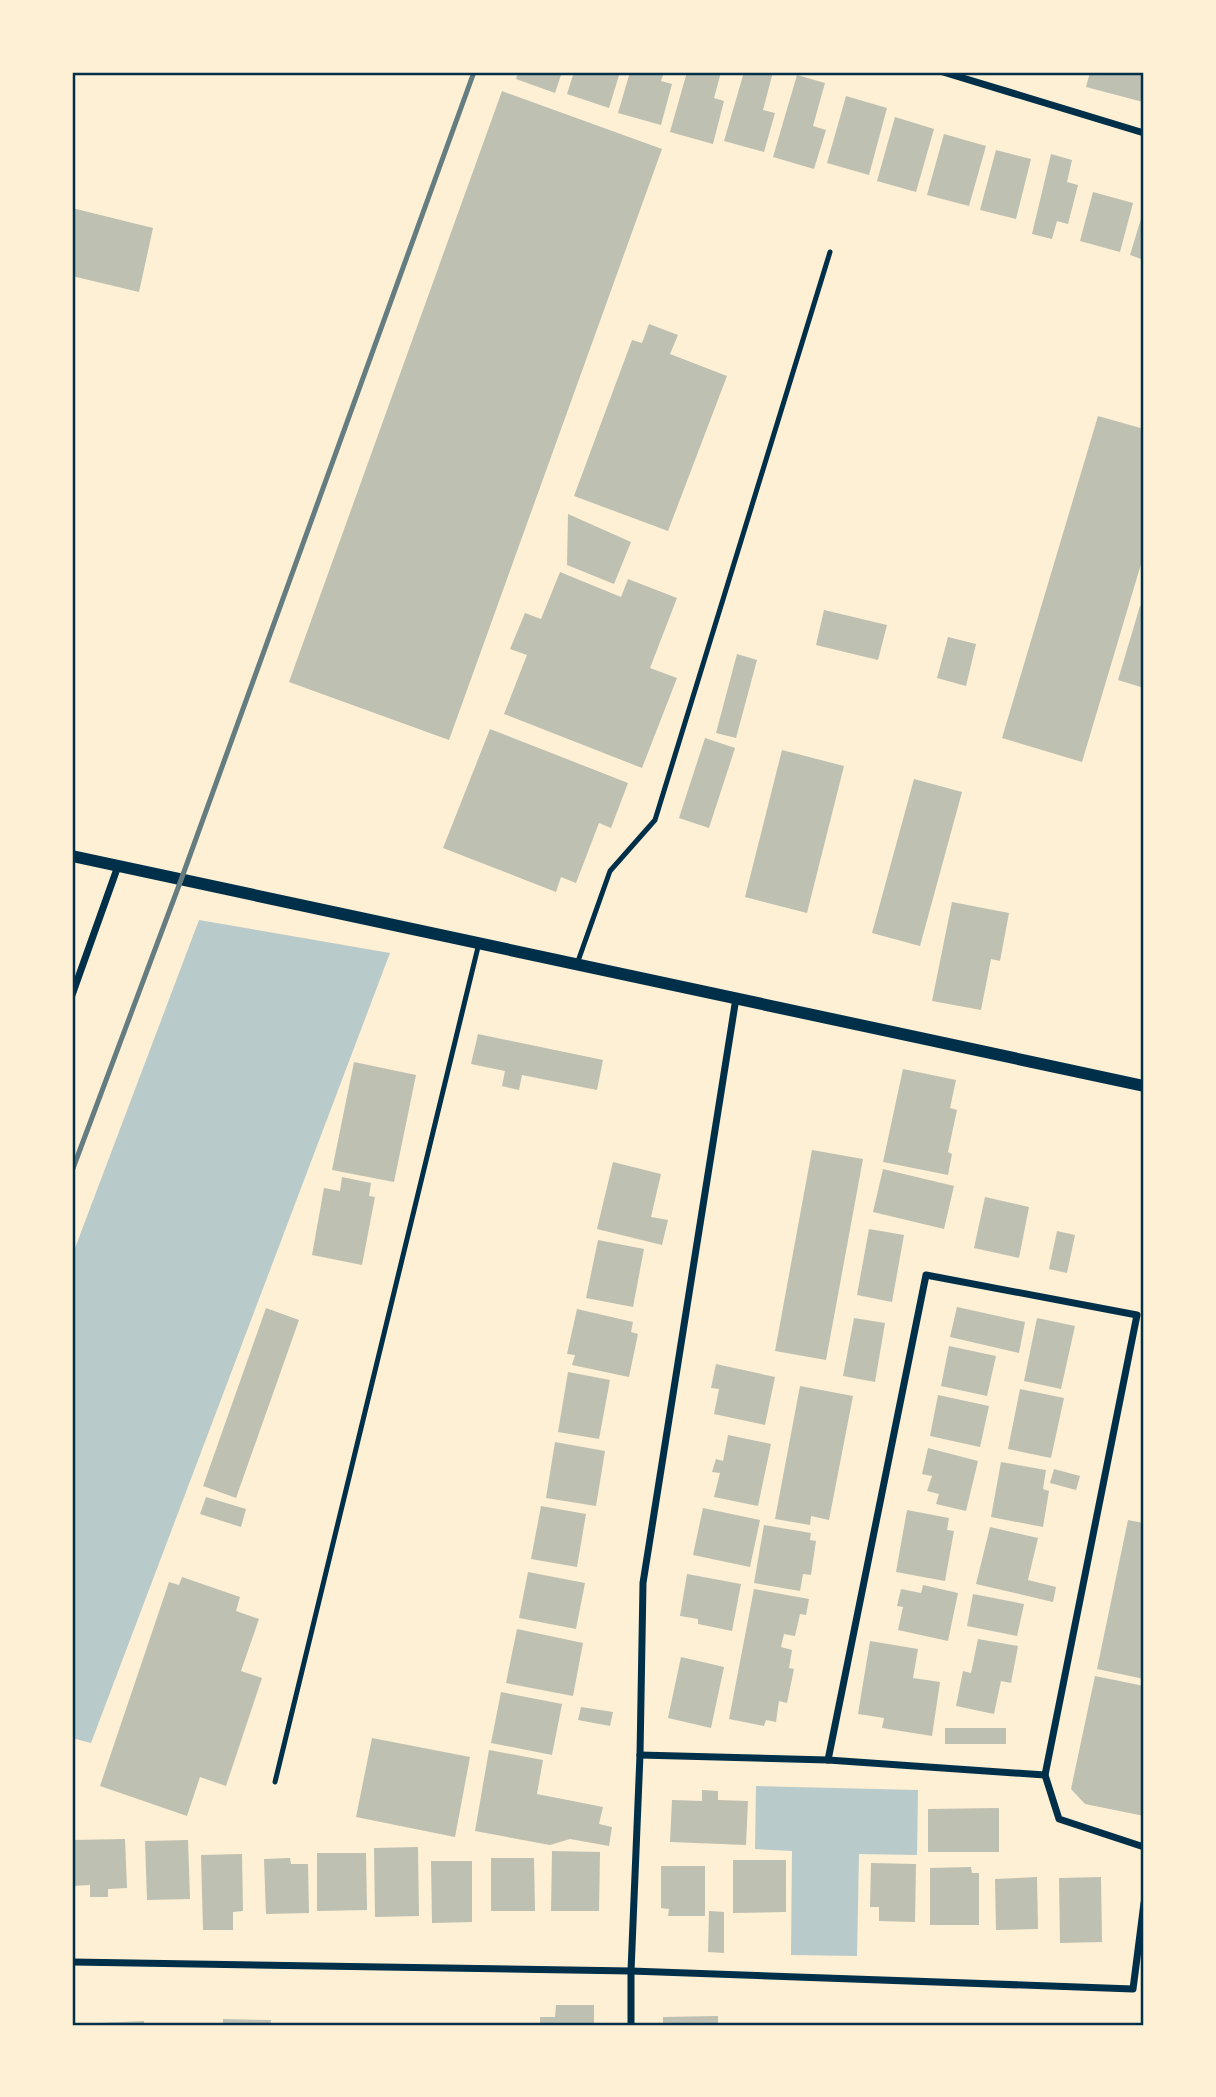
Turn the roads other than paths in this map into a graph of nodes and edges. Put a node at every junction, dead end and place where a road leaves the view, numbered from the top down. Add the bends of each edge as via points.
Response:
1 (943, 72) edge
2 (1144, 133) edge
3 (830, 252) dead end
4 (72, 856) edge
5 (118, 866) junction
6 (479, 943) junction
7 (577, 964) junction
8 (72, 995) edge
9 (736, 997) junction
10 (1144, 1086) edge
11 (640, 1755) junction
12 (828, 1760) junction
13 (1045, 1775) junction
14 (275, 1783) dead end
15 (1144, 1847) edge
16 (1144, 1903) edge
17 (72, 1962) edge
18 (631, 1971) junction
19 (631, 2025) edge

1 - 2 street
3 - 7 lane via 655,820 610,871
4 - 5 street
5 - 6 street
5 - 8 street
6 - 7 street
6 - 14 lane
7 - 9 street
9 - 10 street
9 - 11 street via 643,1583
11 - 12 street
11 - 18 street
12 - 13 street
12 - 13 street via 926,1275 1137,1315
13 - 15 street via 1059,1819
16 - 18 street via 1133,1989
17 - 18 street
18 - 19 street

